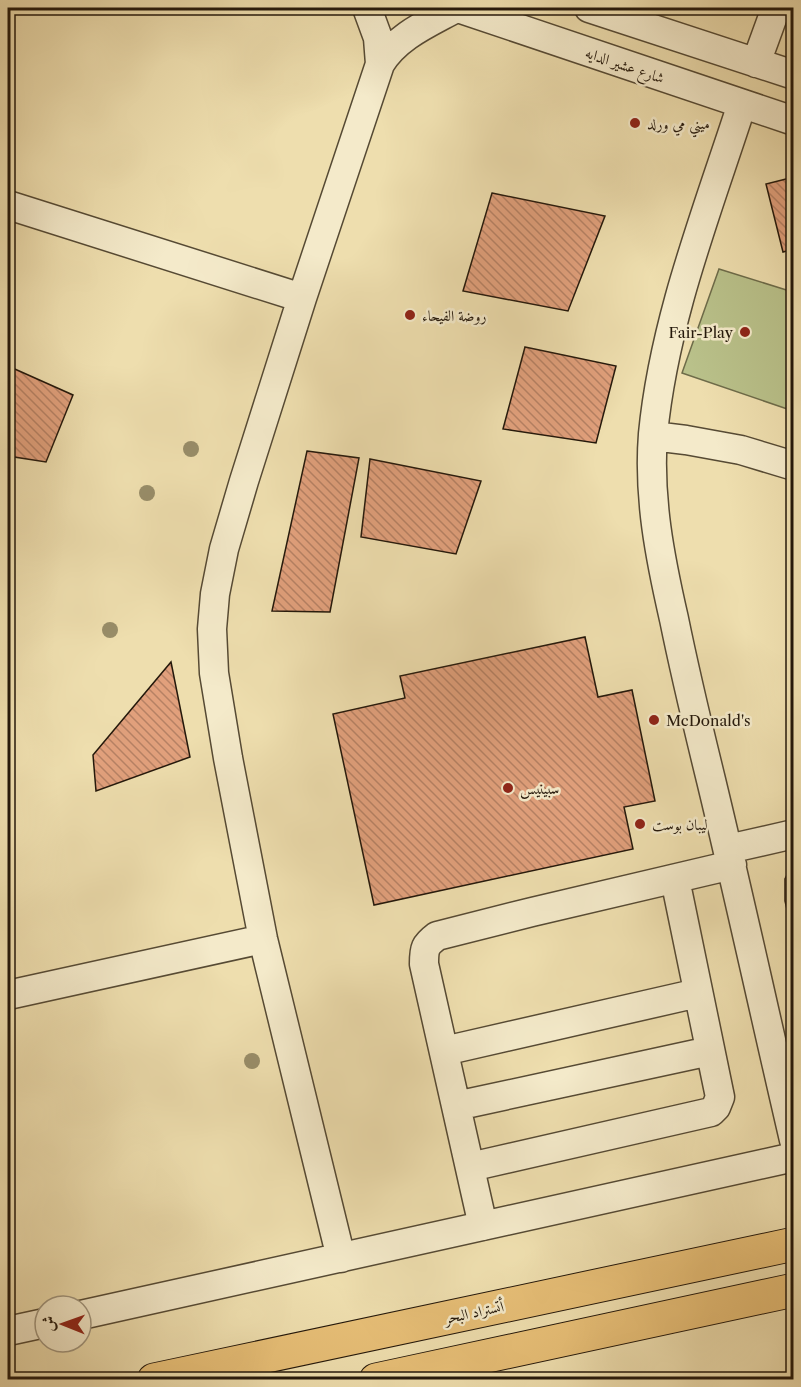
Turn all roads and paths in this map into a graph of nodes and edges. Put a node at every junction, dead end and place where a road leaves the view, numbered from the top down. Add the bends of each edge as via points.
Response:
1 (368, 8) edge
2 (457, 8) edge
3 (588, 8) edge
4 (776, 8) edge
5 (756, 63) junction
6 (380, 64) junction
7 (794, 75) edge
8 (742, 104) junction
9 (794, 121) edge
10 (8, 205) edge
11 (302, 298) junction
12 (653, 436) junction
13 (794, 466) edge
14 (794, 834) edge
15 (730, 857) junction
16 (675, 879) junction
17 (263, 939) junction
18 (698, 993) junction
19 (8, 995) edge
20 (444, 1051) junction
21 (710, 1051) junction
22 (456, 1107) junction
23 (794, 1140) edge
24 (794, 1157) edge
25 (470, 1167) junction
26 (483, 1226) junction
27 (794, 1244) edge
28 (341, 1258) junction
29 (794, 1290) edge
30 (93, 1312) edge
31 (33, 1326) edge
32 (8, 1331) edge
33 (154, 1380) edge
34 (376, 1380) edge

1 - 6 street via 378,38
2 - 6 street via 407,36
2 - 8 street, شارع عشير الدايه
3 - 5 street
4 - 5 street
5 - 7 street
6 - 11 street
8 - 9 street, شارع عشير الدايه
8 - 12 street via 669,334
10 - 11 street
11 - 17 street via 224,549 212,629 214,673
12 - 13 street via 741,450
12 - 15 street via 652,499 662,567
14 - 15 street
15 - 16 street
15 - 23 street
16 - 18 street
16 - 20 street via 437,936 427,944 424,964
17 - 19 street
17 - 28 street
18 - 20 street
18 - 21 street
20 - 22 street
21 - 22 street
21 - 25 street via 720,1097 711,1112
22 - 25 street
24 - 26 street
25 - 26 street
26 - 28 street
27 - 33 highway, أتستراد البحر
28 - 30 street
29 - 34 highway
31 - 32 street

